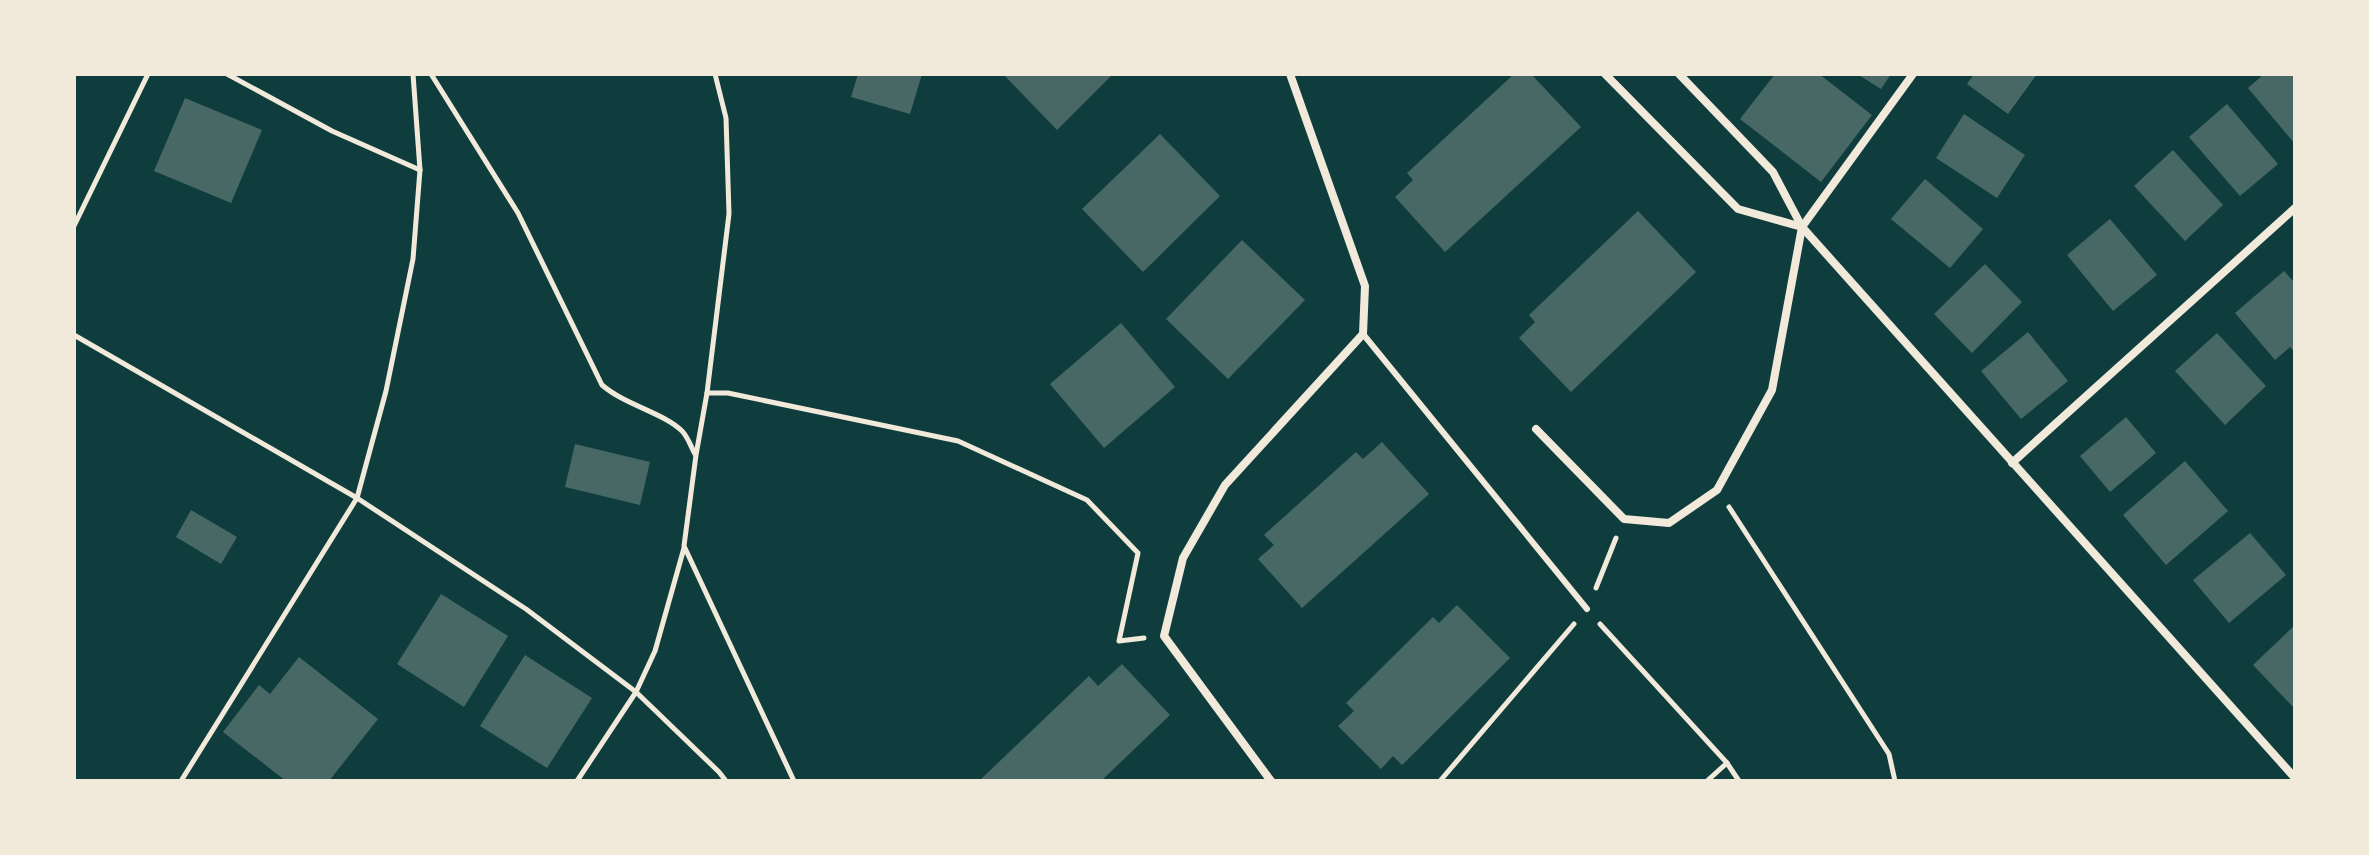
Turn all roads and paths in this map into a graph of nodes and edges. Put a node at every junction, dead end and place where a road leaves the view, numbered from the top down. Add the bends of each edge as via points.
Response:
1 (148, 74) edge
2 (227, 74) edge
3 (413, 74) edge
4 (431, 74) edge
5 (715, 74) edge
6 (1290, 74) edge
7 (1605, 74) edge
8 (1679, 74) edge
9 (1913, 74) edge
10 (420, 170) junction
11 (2295, 208) edge
12 (74, 226) edge
13 (1802, 227) junction
14 (1363, 334) junction
15 (74, 335) edge
16 (707, 393) junction
17 (1536, 429) dead end
18 (696, 455) junction
19 (2012, 463) junction
20 (1717, 490) junction
21 (357, 498) junction
22 (1624, 519) junction
23 (684, 546) junction
24 (1587, 609) junction
25 (1164, 636) junction
26 (636, 692) junction
27 (1727, 763) junction
28 (2293, 773) edge
29 (181, 781) edge
30 (577, 781) edge
31 (726, 781) edge
32 (794, 781) edge
33 (1271, 781) edge
34 (1440, 781) edge
35 (1707, 781) edge
36 (1739, 781) edge
37 (1895, 781) edge

1 - 12 path
2 - 10 path via 332,131
3 - 10 path
4 - 18 path via 518,213 602,385 683,431
5 - 16 path via 726,118 729,214
6 - 14 street via 1365,286
7 - 13 street via 1738,209
8 - 13 street via 1773,172
9 - 13 street
10 - 21 path via 413,259
11 - 19 street
13 - 19 street
13 - 20 street via 1772,390
14 - 24 lane
14 - 25 street via 1225,485 1183,558
15 - 21 path
16 - 18 path
16 - 25 path via 958,441 1087,500 1138,553 1119,641
17 - 22 street
18 - 23 path
19 - 28 street
20 - 22 street via 1669,523
20 - 37 path via 1889,754
21 - 26 path via 526,609
21 - 29 path
22 - 24 path
23 - 26 path via 655,651
23 - 32 path
24 - 27 path
24 - 34 path
25 - 33 street
26 - 30 path
26 - 31 path
27 - 35 path
27 - 36 path

